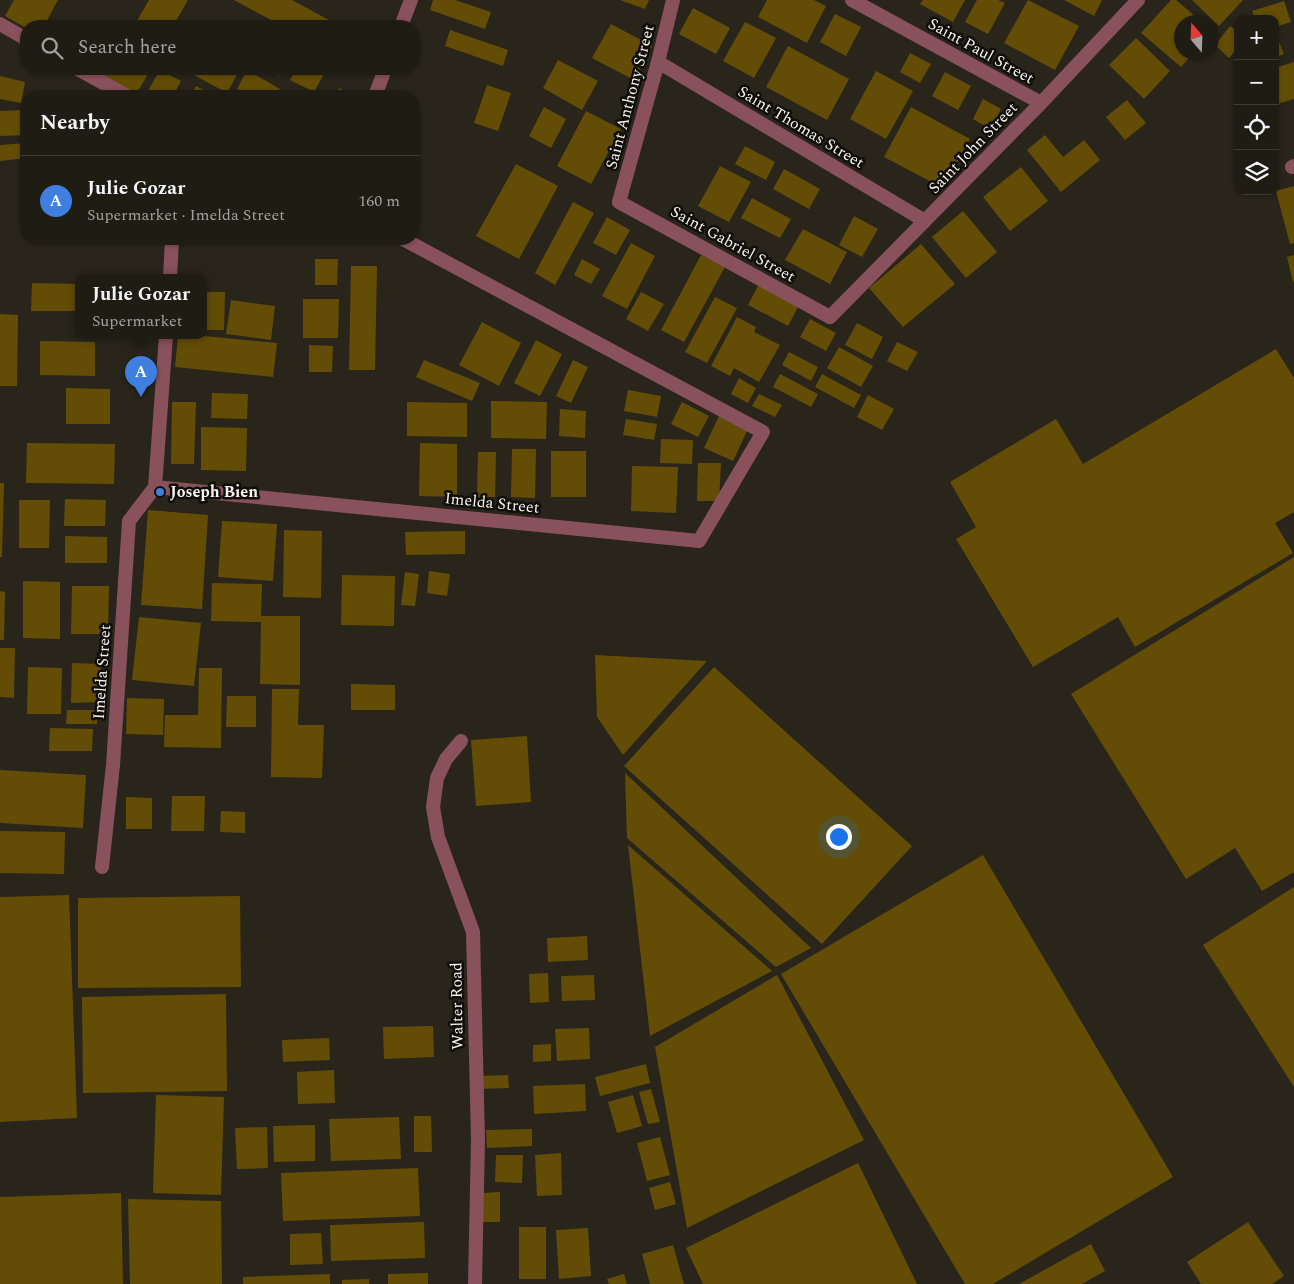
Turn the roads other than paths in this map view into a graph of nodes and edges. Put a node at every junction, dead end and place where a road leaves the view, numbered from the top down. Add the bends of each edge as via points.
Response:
1 (411, 0) edge
2 (673, 0) edge
3 (852, 0) edge
4 (1138, 0) edge
5 (403, 20) edge
6 (0, 24) edge
7 (20, 36) edge
8 (658, 62) junction
9 (89, 75) edge
10 (383, 75) edge
11 (116, 90) edge
12 (377, 90) edge
13 (1041, 103) junction
14 (619, 202) joint
15 (925, 221) junction
16 (172, 245) edge
17 (414, 245) edge
18 (170, 274) edge
19 (830, 317) joint
20 (166, 339) edge
21 (155, 487) junction
22 (461, 741) dead end
23 (102, 867) dead end
24 (475, 1284) edge

1 - 5 street
2 - 8 street, Saint Anthony Street
3 - 13 street, Saint Paul Street
4 - 13 street, Saint John Street
6 - 7 street
8 - 14 street, Saint Anthony Street
8 - 15 street, Saint Thomas Street
9 - 11 street
10 - 12 street
13 - 15 street, Saint John Street
14 - 19 street, Saint Gabriel Street
15 - 19 street, Saint John Street
16 - 18 street
17 - 21 street, Imelda Street via 763,432 699,541
20 - 21 street
21 - 23 street, Imelda Street via 129,521 113,765
22 - 24 street, Walter Road via 446,759 437,778 433,807 438,837 473,932 478,1140

